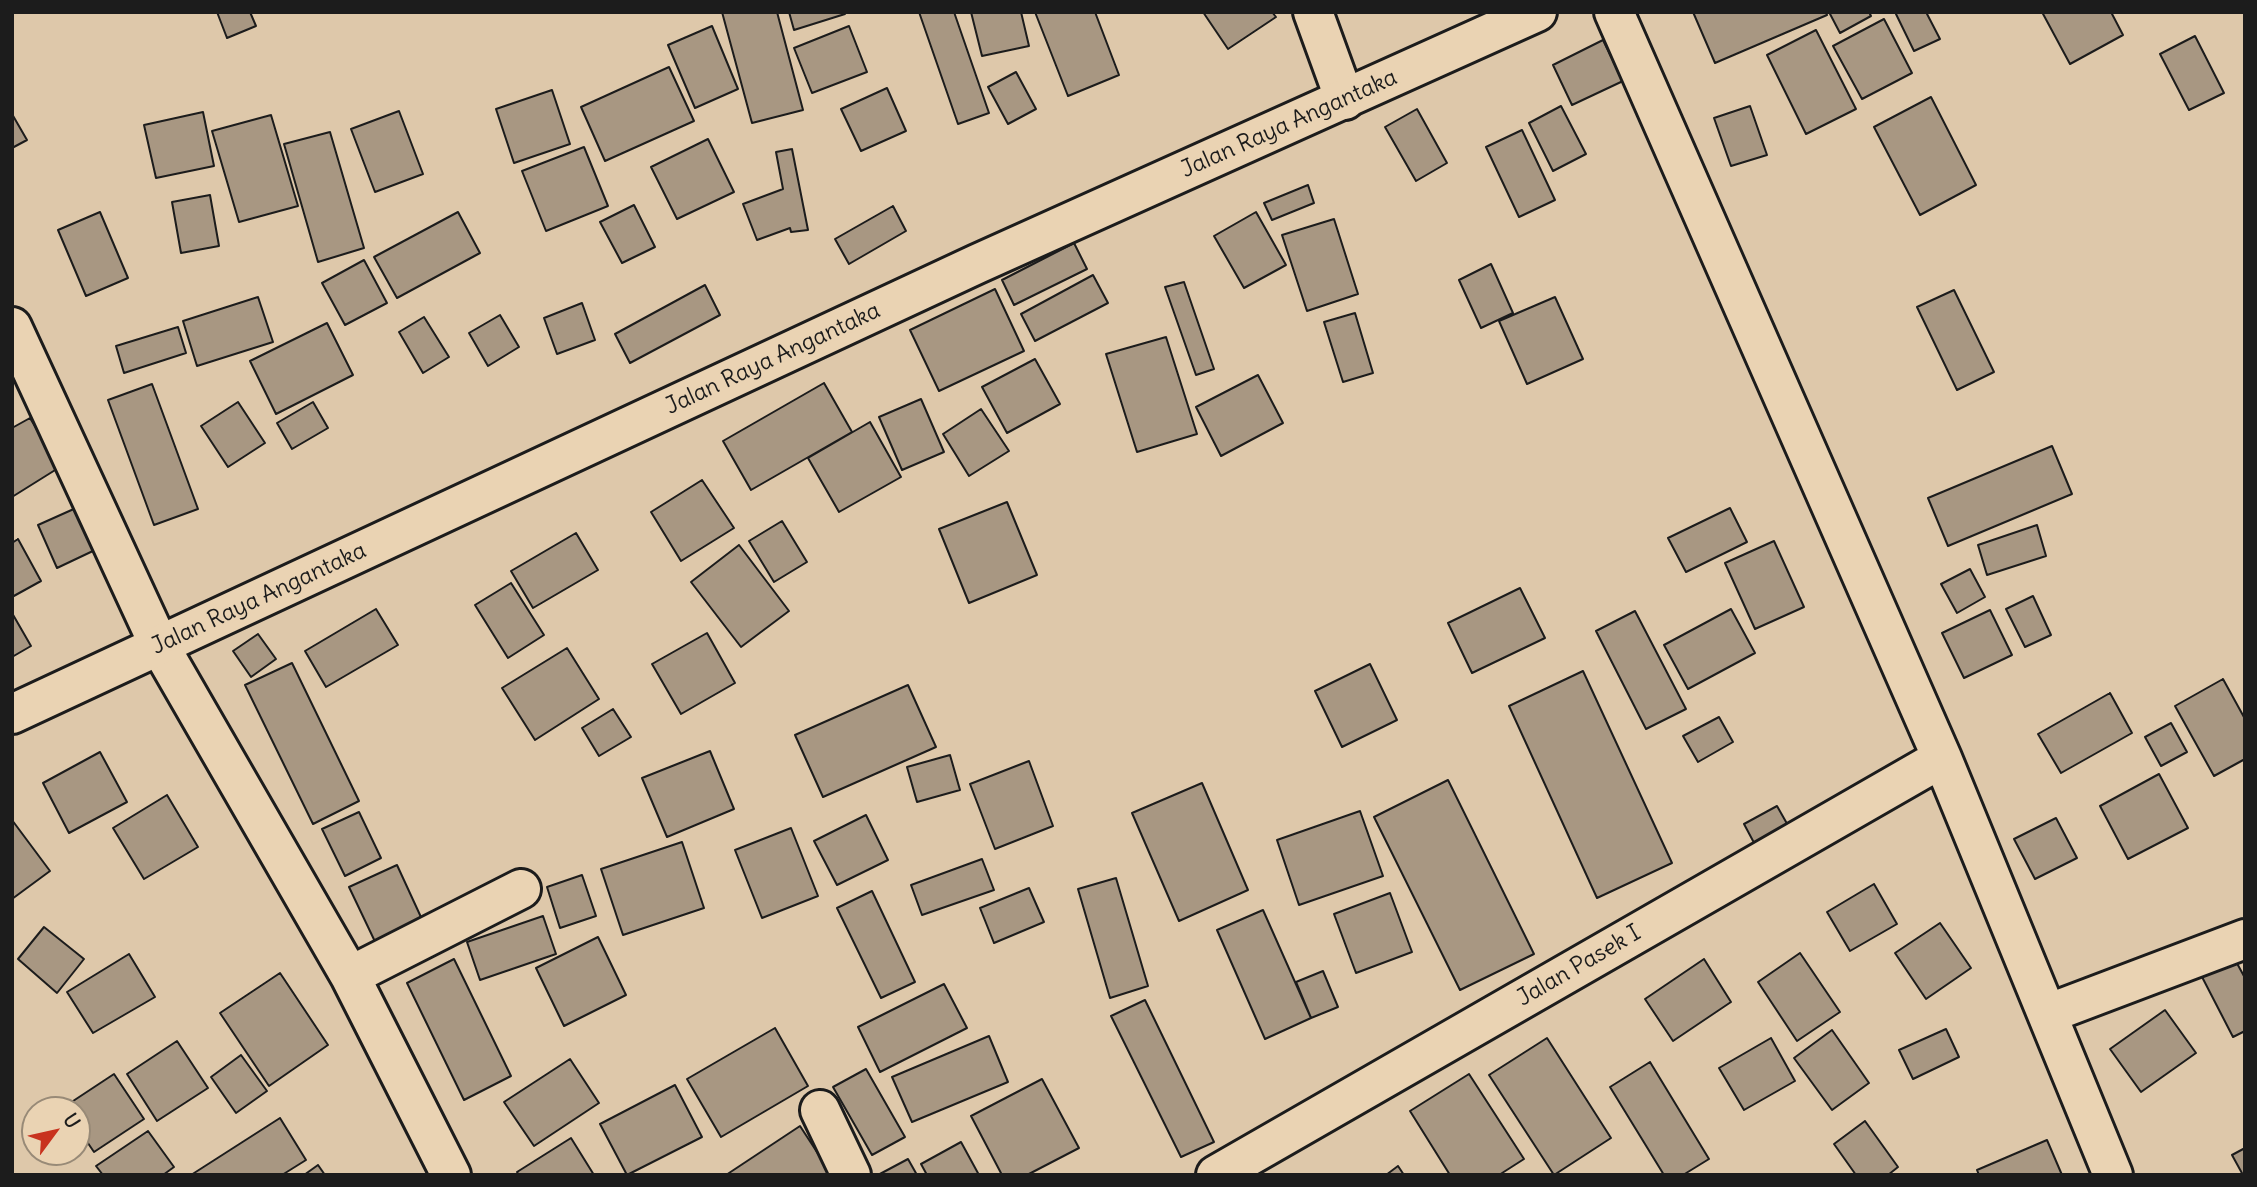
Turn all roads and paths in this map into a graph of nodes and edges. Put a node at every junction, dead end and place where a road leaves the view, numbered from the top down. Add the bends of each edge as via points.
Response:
1 (1313, 12) edge
2 (1537, 12) edge
3 (1614, 12) edge
4 (1345, 100) junction
5 (12, 327) edge
6 (159, 645) junction
7 (12, 714) edge
8 (1942, 758) junction
9 (521, 889) dead end
10 (2245, 939) edge
11 (350, 976) junction
12 (2047, 1014) junction
13 (820, 1110) dead end
14 (451, 1175) edge
15 (851, 1175) edge
16 (1216, 1175) edge
17 (2113, 1175) edge

1 - 4 street
2 - 4 street, Jalan Raya Angantaka
3 - 8 street
4 - 6 street, Jalan Raya Angantaka via 977,264
5 - 6 street
6 - 7 street, Jalan Raya Angantaka
6 - 11 street
8 - 12 street
8 - 16 street, Jalan Pasek I
9 - 11 street
10 - 12 street
11 - 14 street
12 - 17 street
13 - 15 street

